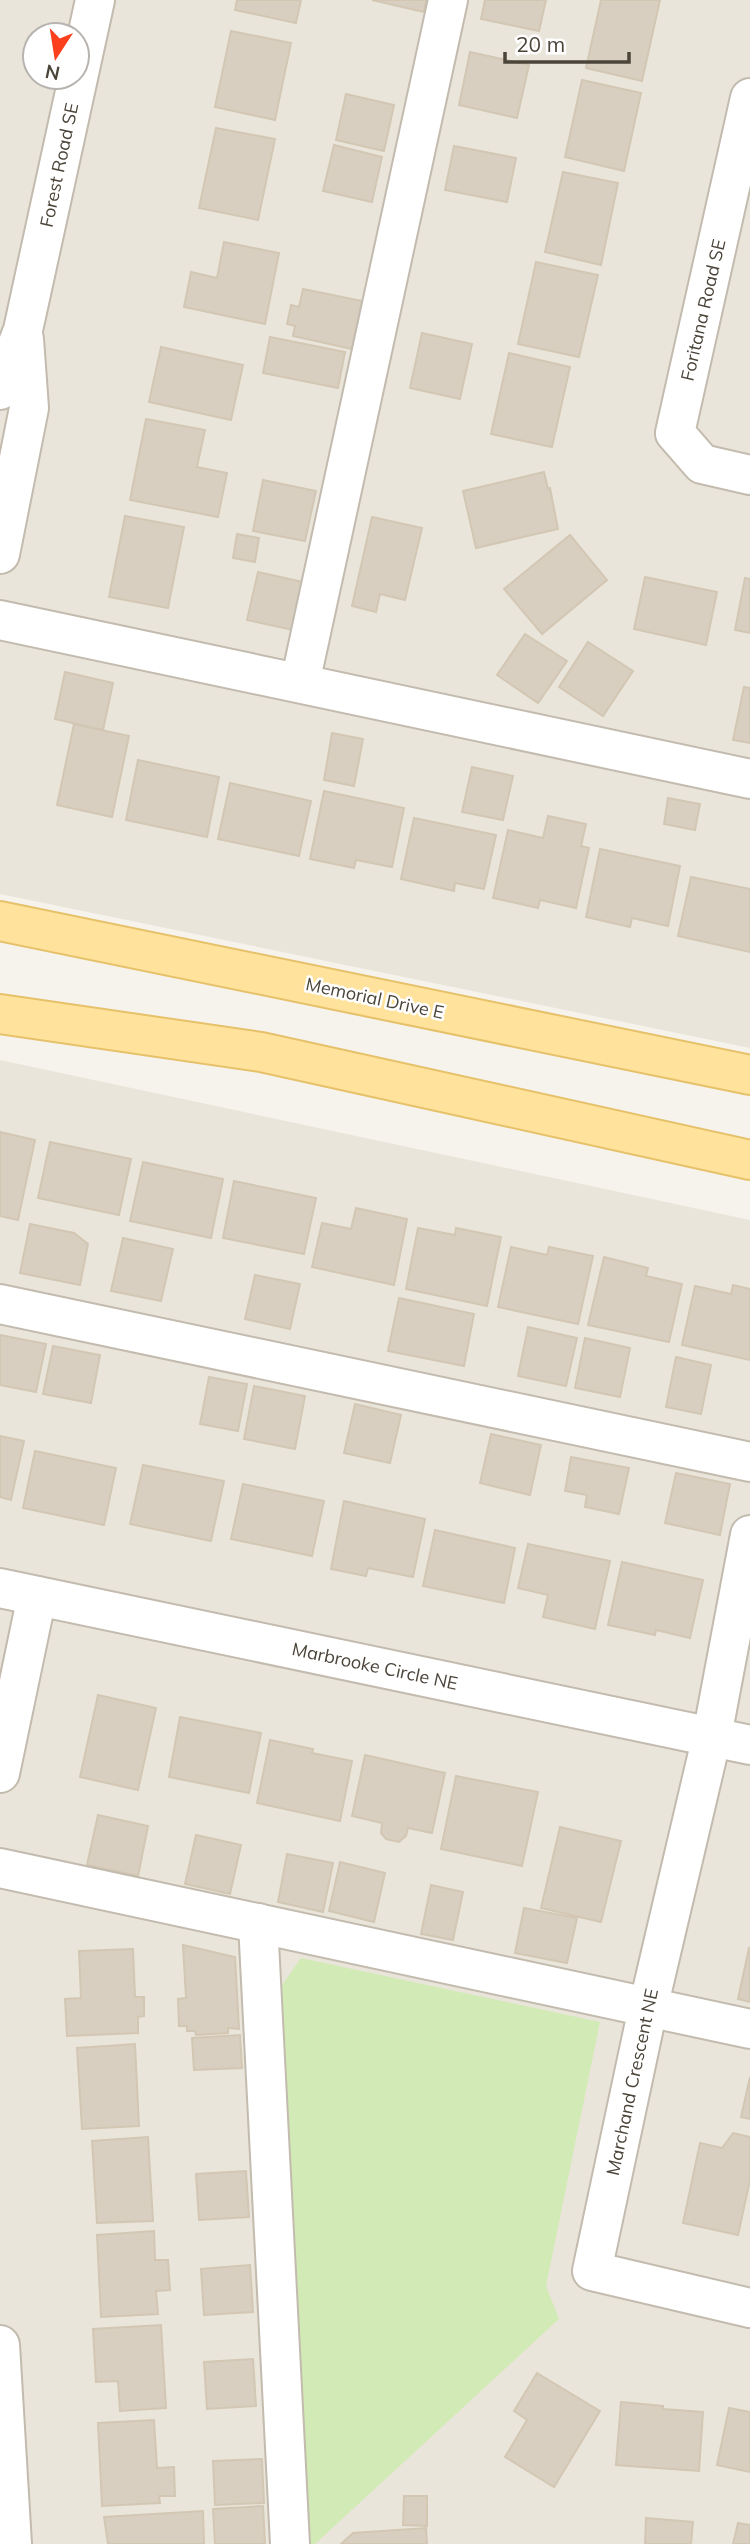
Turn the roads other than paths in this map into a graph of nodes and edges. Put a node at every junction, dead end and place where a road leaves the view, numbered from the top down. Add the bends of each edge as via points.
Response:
1 (95, 0) edge
2 (448, 0) edge
3 (750, 98) edge
4 (11, 328) edge
5 (0, 390) edge
6 (750, 475) edge
7 (0, 554) edge
8 (0, 620) edge
9 (300, 683) junction
10 (750, 779) edge
11 (0, 921) edge
12 (0, 1014) edge
13 (750, 1075) edge
14 (750, 1160) edge
15 (0, 1304) edge
16 (750, 1462) edge
17 (750, 1535) edge
18 (0, 1588) edge
19 (37, 1596) junction
20 (712, 1736) junction
21 (750, 1745) edge
22 (0, 1773) edge
23 (0, 1868) edge
24 (258, 1923) junction
25 (648, 2008) junction
26 (750, 2029) edge
27 (750, 2308) edge
28 (0, 2345) edge
29 (12, 2544) edge
30 (290, 2544) edge

1 - 4 street, Forest Road SE
2 - 9 street
3 - 6 street, Foritana Road SE via 675,433 702,464
4 - 5 street, Forest Road SE
4 - 7 street, Forest Road SE via 29,408
8 - 9 street
9 - 10 street
11 - 13 main road, Memorial Drive E
12 - 14 main road via 261,1052
15 - 16 street
17 - 20 street, Marchand Crescent NE
18 - 19 street, Marbrooke Circle NE
19 - 20 street, Marbrooke Circle NE
19 - 22 street
20 - 21 street, Marbrooke Circle NE
20 - 25 street, Marchand Crescent NE
23 - 24 street
24 - 25 street
24 - 30 street
25 - 26 street
25 - 27 street, Marchand Crescent NE via 592,2271
28 - 29 street

